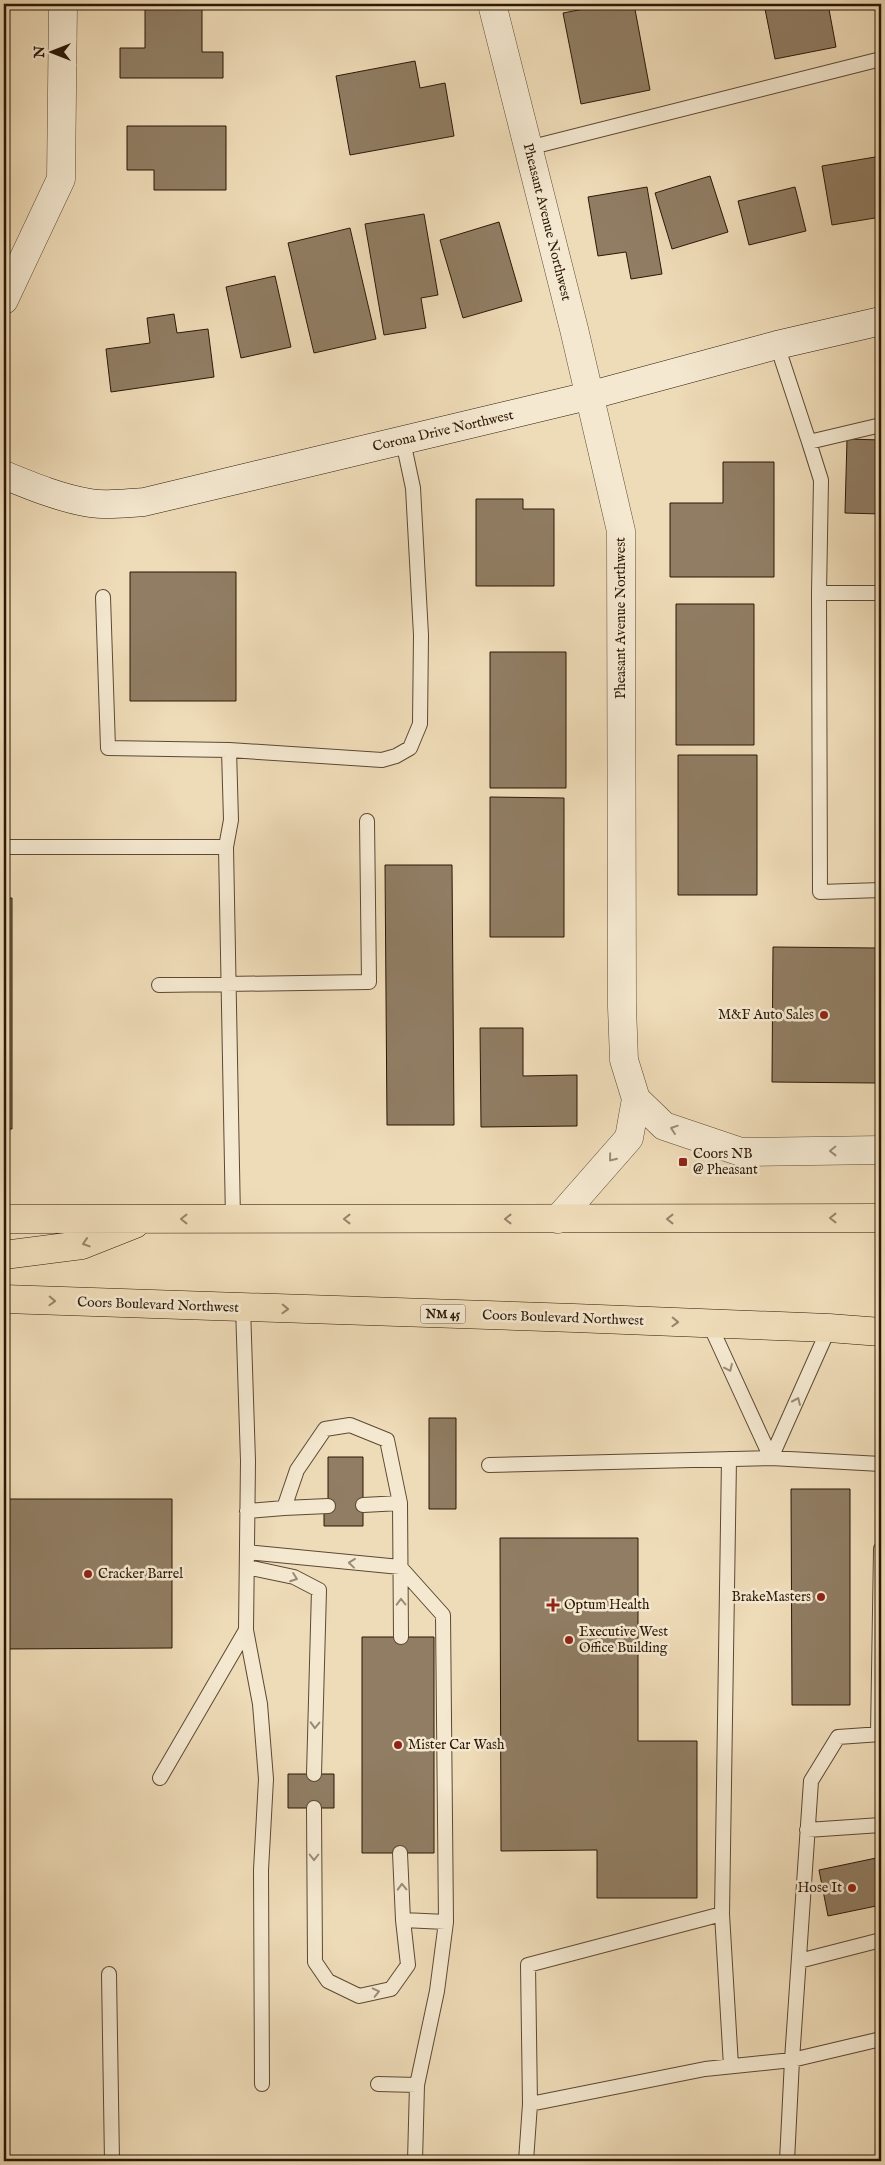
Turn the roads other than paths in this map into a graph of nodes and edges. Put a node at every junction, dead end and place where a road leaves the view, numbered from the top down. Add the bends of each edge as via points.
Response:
1 (63, 4) edge
2 (492, 4) edge
3 (881, 58) edge
4 (528, 148) junction
5 (4, 300) edge
6 (881, 321) edge
7 (777, 346) junction
8 (588, 396) junction
9 (881, 425) edge
10 (403, 441) junction
11 (809, 442) junction
12 (4, 475) edge
13 (819, 593) junction
14 (881, 593) edge
15 (103, 597) dead end
16 (229, 750) junction
17 (368, 821) dead end
18 (4, 847) edge
19 (226, 847) junction
20 (881, 890) edge
21 (228, 984) junction
22 (159, 985) dead end
23 (636, 1099) junction
24 (881, 1150) edge
25 (881, 1218) edge
26 (4, 1219) edge
27 (148, 1219) junction
28 (233, 1219) junction
29 (558, 1219) junction
30 (4, 1255) edge
31 (4, 1299) edge
32 (243, 1307) junction
33 (709, 1323) junction
34 (829, 1328) junction
35 (881, 1332) edge
36 (771, 1458) junction
37 (729, 1459) junction
38 (881, 1464) edge
39 (489, 1465) dead end
40 (400, 1503) junction
41 (363, 1504) dead end
42 (328, 1506) dead end
43 (284, 1508) junction
44 (247, 1511) junction
45 (881, 1549) edge
46 (247, 1552) junction
47 (247, 1567) junction
48 (400, 1567) junction
49 (246, 1630) junction
50 (402, 1637) dead end
51 (880, 1734) edge
52 (314, 1774) dead end
53 (160, 1778) dead end
54 (314, 1808) dead end
55 (881, 1825) edge
56 (807, 1830) junction
57 (400, 1854) dead end
58 (722, 1914) junction
59 (403, 1920) junction
60 (446, 1922) junction
61 (881, 1940) edge
62 (799, 1961) junction
63 (109, 1974) dead end
64 (881, 2038) edge
65 (792, 2060) junction
66 (731, 2066) junction
67 (262, 2084) dead end
68 (378, 2084) dead end
69 (416, 2085) junction
70 (530, 2104) junction
71 (112, 2161) edge
72 (415, 2161) edge
73 (526, 2161) edge
74 (787, 2161) edge

1 - 5 street via 61,179
2 - 4 street, Pheasant Avenue Northwest
3 - 4 lane
4 - 8 street, Pheasant Avenue Northwest
6 - 7 street, Corona Drive Northwest
7 - 8 street, Corona Drive Northwest
7 - 11 lane
8 - 10 street, Corona Drive Northwest
8 - 23 street, Pheasant Avenue Northwest via 621,531 622,1007 624,1060
9 - 11 lane
10 - 12 street, Corona Drive Northwest via 144,502 89,503 47,492
10 - 16 lane via 413,488 421,635 420,724 410,748 382,760
11 - 13 lane via 821,480
13 - 14 lane
13 - 20 lane via 820,892
15 - 16 lane via 108,748
16 - 19 lane via 231,820
17 - 21 lane via 369,982
18 - 19 lane
19 - 21 lane
21 - 22 lane
21 - 28 lane
24 -> 23 street via 741,1152 664,1126
23 -> 29 street, Pheasant Avenue Northwest via 629,1138
25 -> 29 main road
26 - 27 main road
28 -> 27 main road
27 -> 30 main road via 82,1245
29 -> 28 main road
31 -> 32 main road, Coors Boulevard Northwest / NM 45
32 -> 33 main road, Coors Boulevard Northwest / NM 45
32 - 44 lane
33 - 34 main road, Coors Boulevard Northwest / NM 45
33 -> 36 lane
34 - 35 main road, Coors Boulevard Northwest / NM 45
36 -> 34 lane
36 - 37 lane
36 - 38 lane
37 - 39 lane
37 - 58 lane
40 - 41 lane
40 - 43 lane via 387,1440 350,1425 326,1429 297,1470
40 - 48 lane
42 - 43 lane
43 - 44 lane
44 - 46 lane
45 - 51 lane
46 - 47 lane
48 -> 46 lane
47 - 49 lane
47 -> 52 lane via 294,1577 319,1590
50 -> 48 lane
48 - 60 lane via 444,1615
49 - 53 lane
49 - 67 lane via 260,1704 266,1779 261,1870
51 - 56 lane via 838,1738 810,1781
54 -> 59 lane via 315,1962 328,1982 359,1996 391,1989 408,1965
55 - 56 lane
56 - 62 lane
59 -> 57 lane
58 - 66 lane
58 - 70 lane via 528,1965
59 - 60 lane
60 - 69 lane via 437,1991
61 - 62 lane
62 - 65 lane
63 - 71 lane
64 - 65 lane
65 - 66 lane
65 - 74 lane
66 - 70 lane
68 - 69 lane
69 - 72 lane
70 - 73 lane

